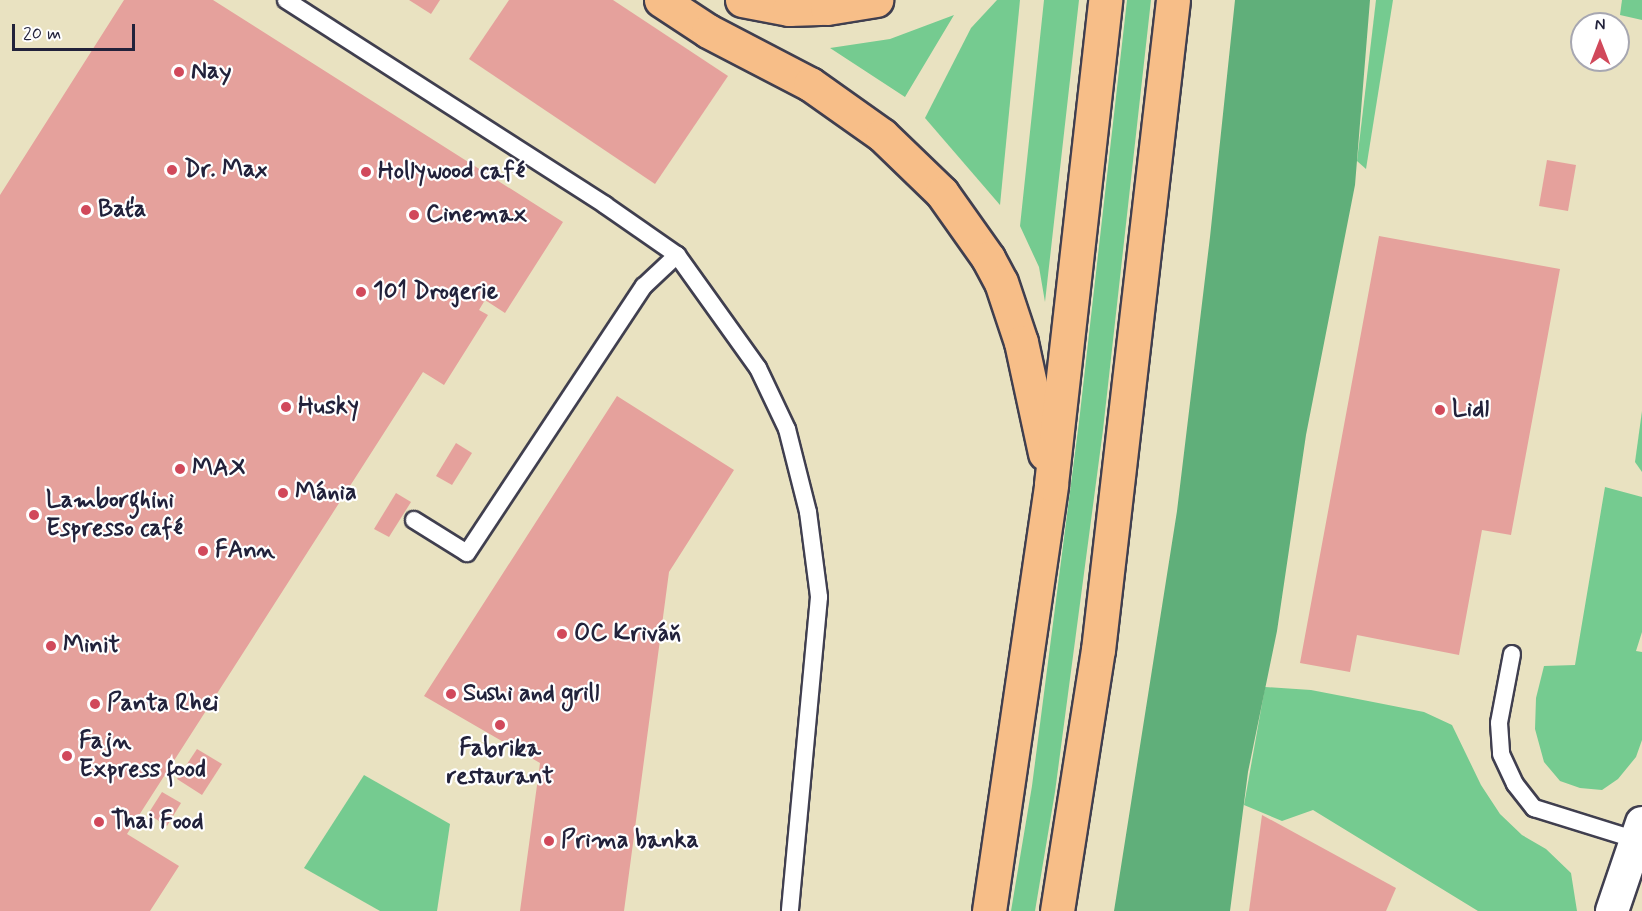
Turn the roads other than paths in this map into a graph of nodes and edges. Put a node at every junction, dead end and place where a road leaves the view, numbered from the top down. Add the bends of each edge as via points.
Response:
1 (286, 0) edge
2 (661, 0) edge
3 (742, 0) edge
4 (876, 0) edge
5 (1105, 0) edge
6 (1173, 0) edge
7 (677, 255) junction
8 (1051, 484) junction
9 (414, 520) dead end
10 (1512, 654) dead end
11 (1640, 835) edge
12 (790, 911) edge
13 (989, 911) edge
14 (1057, 911) edge
15 (1612, 911) edge

1 - 7 lane
2 - 8 main road via 708,31 810,84 882,135 942,193 1001,282 1021,342
3 - 4 main road via 789,9
5 - 8 main road
6 - 14 main road via 1098,650
7 - 9 lane via 644,286 467,553
7 - 12 lane via 758,368 788,429 808,512 819,597
8 - 13 main road
10 - 11 lane via 1499,723 1501,754 1515,784 1534,808
11 - 15 street

